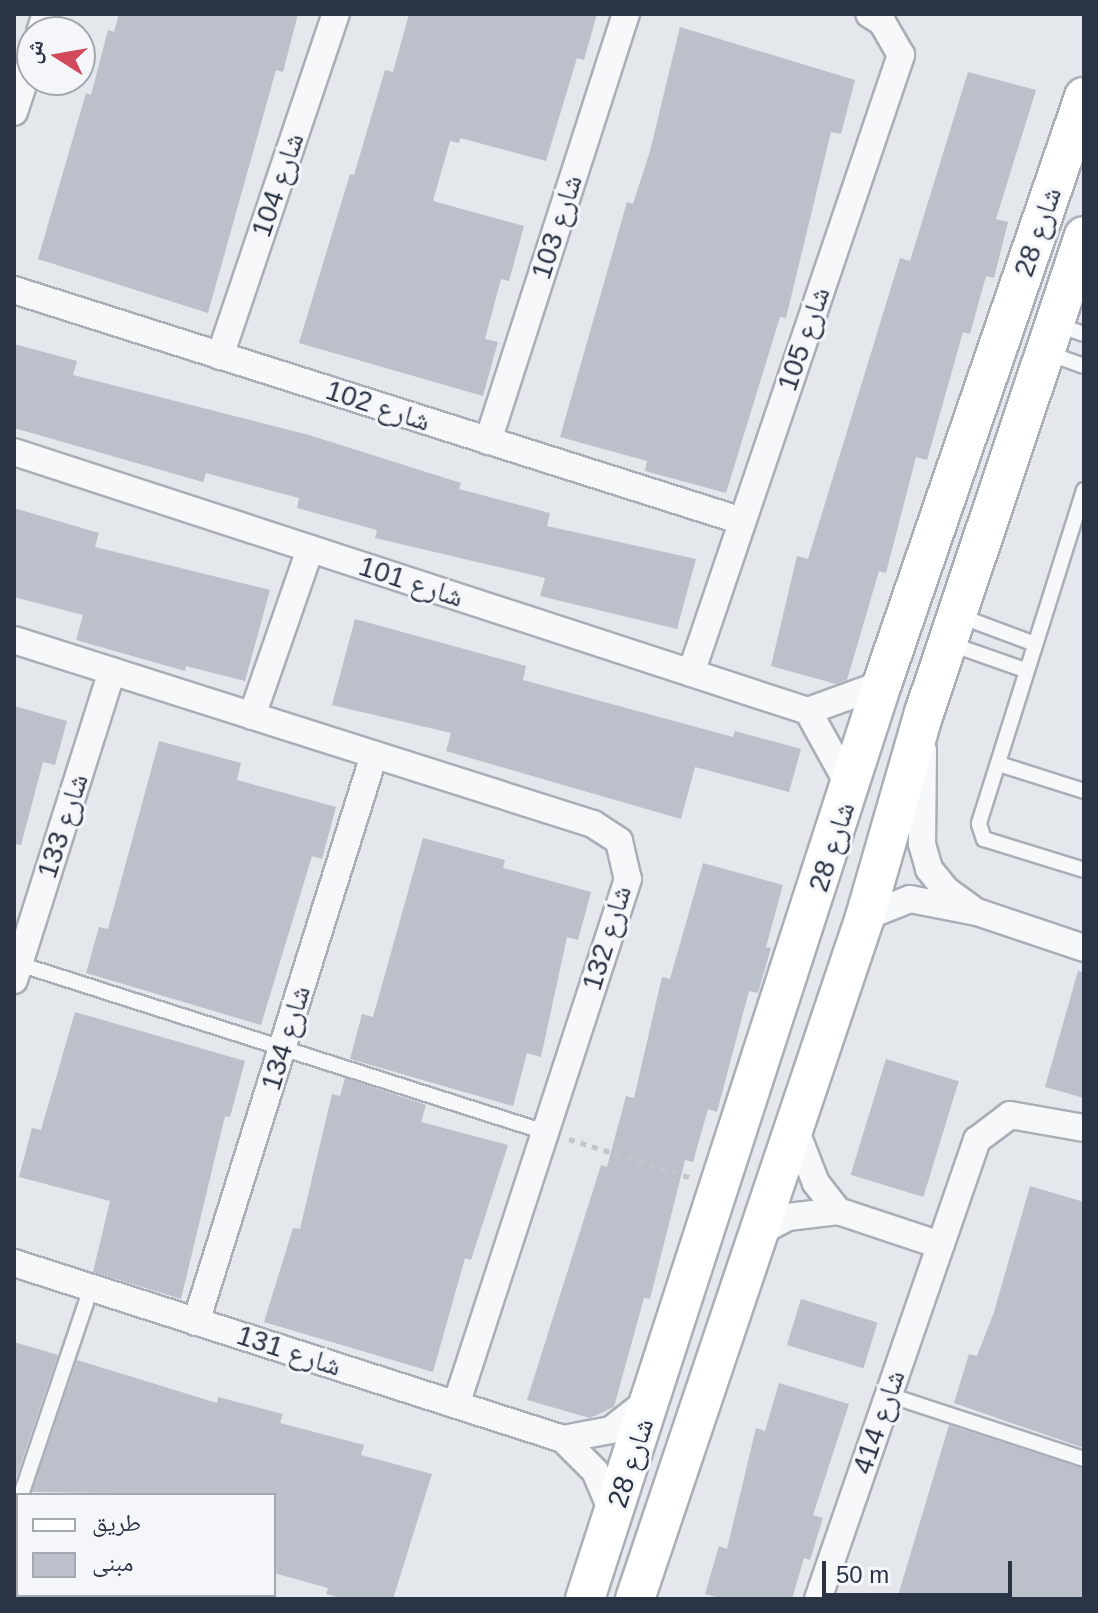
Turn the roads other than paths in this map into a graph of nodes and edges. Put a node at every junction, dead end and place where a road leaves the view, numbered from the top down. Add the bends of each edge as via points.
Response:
1 (336, 14) edge
2 (626, 14) edge
3 (869, 14) edge
4 (1084, 97) edge
5 (1084, 236) edge
6 (14, 290) edge
7 (1061, 337) edge
8 (220, 356) junction
9 (1084, 366) edge
10 (488, 441) junction
11 (14, 452) edge
12 (1084, 490) edge
13 (742, 521) junction
14 (310, 549) junction
15 (952, 629) junction
16 (14, 640) edge
17 (1035, 644) junction
18 (1025, 670) junction
19 (112, 671) junction
20 (691, 673) junction
21 (882, 684) junction
22 (808, 711) junction
23 (924, 713) junction
24 (252, 716) junction
25 (374, 755) junction
26 (999, 764) junction
27 (851, 789) junction
28 (1084, 791) edge
29 (1084, 870) edge
30 (977, 912) junction
31 (865, 917) junction
32 (1084, 948) edge
33 (16, 972) edge
34 (283, 1048) junction
35 (793, 1124) junction
36 (1084, 1128) edge
37 (545, 1132) junction
38 (838, 1211) junction
39 (756, 1234) junction
40 (940, 1245) junction
41 (14, 1263) edge
42 (91, 1288) junction
43 (196, 1322) junction
44 (889, 1395) junction
45 (653, 1397) junction
46 (456, 1405) junction
47 (563, 1439) junction
48 (1084, 1459) edge
49 (22, 1493) edge
50 (614, 1516) junction
51 (585, 1599) edge
52 (635, 1599) edge
53 (818, 1599) edge

1 - 8 street, شارع 104
2 - 10 street, شارع 103
3 - 13 street, شارع 105 via 882,22 901,55
4 - 21 street, شارع 28
5 - 7 street, شارع 28
6 - 8 street, شارع 102
7 - 9 lane
7 - 15 street, شارع 28
8 - 10 street, شارع 102
10 - 13 street, شارع 102
11 - 14 street, شارع 101
12 - 17 lane
13 - 20 street, شارع 105
14 - 20 street, شارع 101
14 - 24 street
15 - 17 lane
15 - 18 lane
15 - 23 street, شارع 28
16 - 19 street, شارع 132
17 - 18 lane
18 - 26 lane
19 - 24 street, شارع 132
19 - 33 street, شارع 133
20 - 22 street, شارع 101
21 - 22 street
21 - 27 street, شارع 28
22 - 27 street
23 - 30 street via 922,844 929,869 946,890
23 - 31 street, شارع 28
24 - 25 street, شارع 132
25 - 34 street, شارع 134
25 - 37 street, شارع 132 via 593,824 619,841 628,879
26 - 28 lane
26 - 29 lane via 979,824 984,839
27 - 45 street, شارع 28
30 - 31 street via 910,899
30 - 32 street
31 - 35 street, شارع 28
33 - 34 lane
34 - 37 lane
34 - 43 street, شارع 134
35 - 38 street via 816,1183
35 - 39 street, شارع 28
36 - 40 street, شارع 414 via 1010,1115 977,1140
37 - 46 street, شارع 132
38 - 39 street via 788,1217
38 - 40 street
39 - 52 street, شارع 28
40 - 44 street, شارع 414
41 - 42 street, شارع 131
42 - 43 street, شارع 131
42 - 49 lane
43 - 46 street, شارع 131
44 - 48 lane
44 - 53 street, شارع 414
45 - 47 street, شارع 131 via 611,1430
45 - 50 street, شارع 28
46 - 47 street, شارع 131
47 - 50 street, شارع 131 via 595,1471
50 - 51 street, شارع 28

